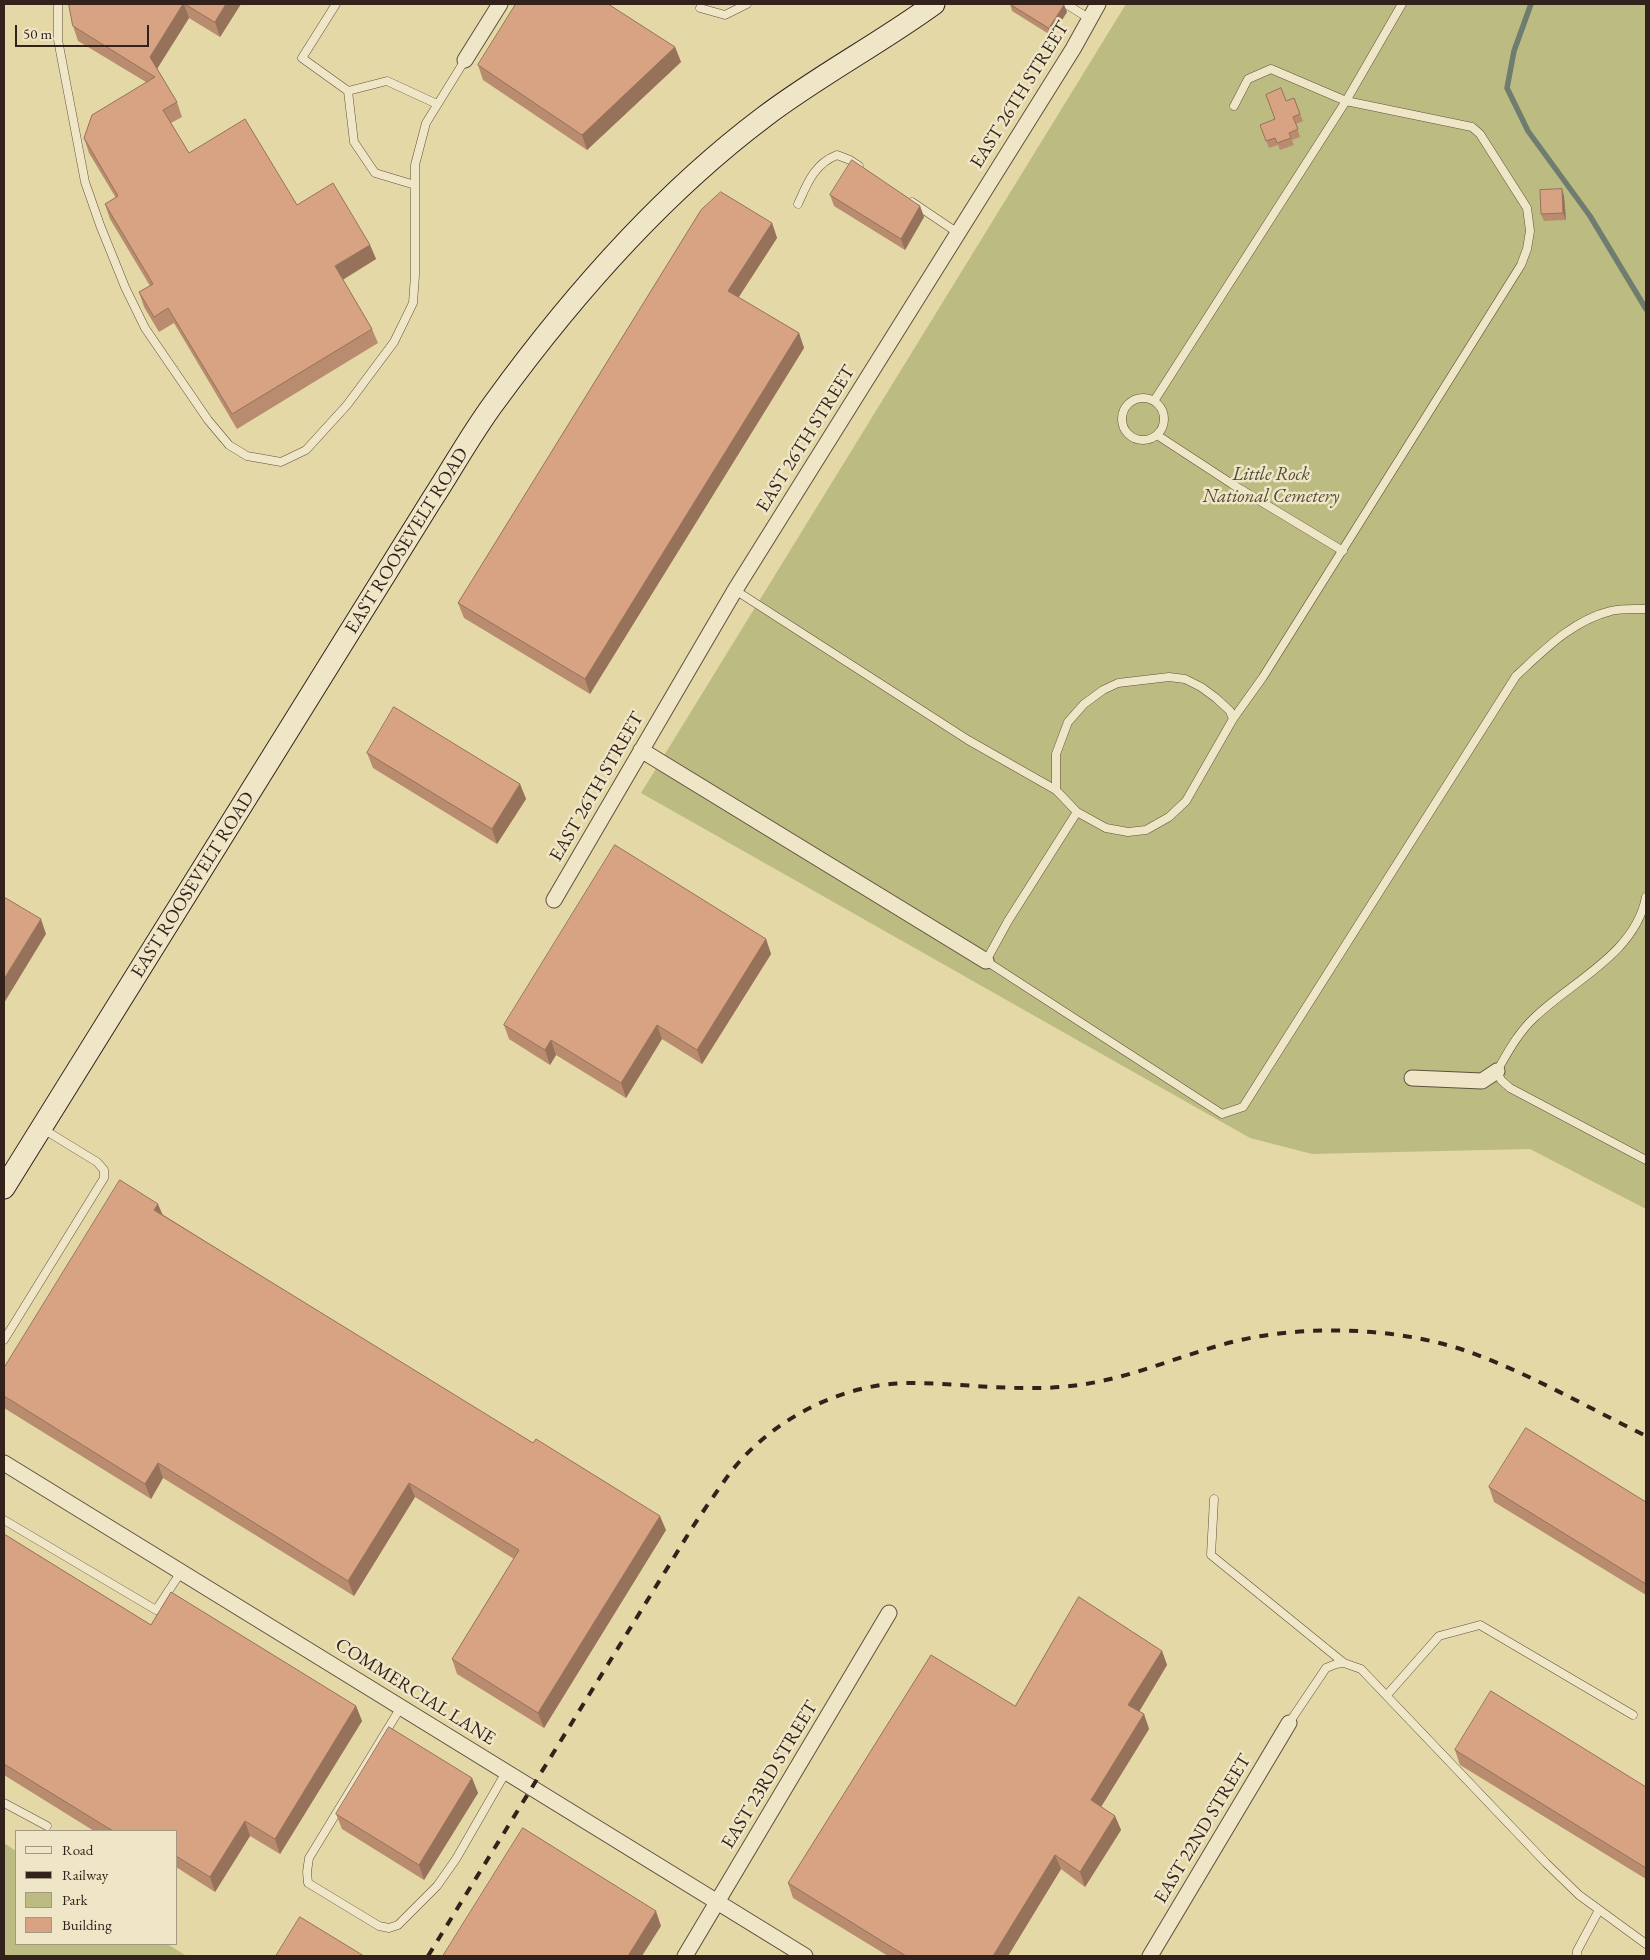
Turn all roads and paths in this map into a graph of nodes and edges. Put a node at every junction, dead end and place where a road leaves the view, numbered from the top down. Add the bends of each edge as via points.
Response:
1 (58, 4) edge
2 (336, 4) edge
3 (500, 4) edge
4 (747, 4) edge
5 (934, 4) edge
6 (1066, 4) edge
7 (1098, 4) edge
8 (1402, 4) edge
9 (700, 8) dead end
10 (1090, 19) junction
11 (465, 60) joint
12 (348, 91) junction
13 (1346, 101) junction
14 (437, 104) junction
15 (1234, 106) dead end
16 (865, 170) edge
17 (415, 186) junction
18 (904, 196) edge
19 (798, 204) dead end
20 (958, 233) junction
21 (1154, 401) junction
22 (1157, 435) junction
23 (1343, 551) junction
24 (735, 590) junction
25 (1646, 609) edge
26 (1234, 719) junction
27 (641, 750) junction
28 (1056, 790) junction
29 (1077, 812) junction
30 (1646, 897) edge
31 (554, 900) dead end
32 (986, 961) junction
33 (1497, 1071) junction
34 (1412, 1078) dead end
35 (41, 1128) junction
36 (1646, 1160) edge
37 (4, 1188) edge
38 (4, 1340) edge
39 (4, 1463) edge
40 (1214, 1499) dead end
41 (4, 1520) edge
42 (181, 1572) junction
43 (889, 1614) dead end
44 (1344, 1663) junction
45 (1387, 1695) junction
46 (401, 1708) junction
47 (1633, 1715) dead end
48 (1290, 1723) joint
49 (506, 1772) junction
50 (4, 1802) edge
51 (47, 1826) dead end
52 (718, 1902) junction
53 (1599, 1910) junction
54 (1646, 1944) edge
55 (685, 1956) edge
56 (805, 1956) edge
57 (1150, 1956) edge
58 (1578, 1956) edge

1 - 17 lane via 58,40 85,182 125,287 145,328 208,420 229,445 247,456 281,462 306,450 348,405 394,342 413,303
2 - 12 lane via 302,58
3 - 11 street
4 - 9 lane via 725,15
5 - 35 main road, EAST ROOSEVELT ROAD via 789,98 741,135 630,238 544,336 493,404
6 - 10 lane
7 - 10 street, EAST 26TH STREET
8 - 13 lane
10 - 20 street, EAST 26TH STREET
11 - 14 lane
12 - 14 lane via 388,81
12 - 17 lane via 354,142 375,173
13 - 15 lane via 1270,69 1248,79
13 - 21 lane
13 - 23 lane via 1472,127 1480,134 1527,208 1530,231 1521,266 1507,290
14 - 17 lane via 426,122 415,166
16 - 19 lane via 837,155 828,159 813,172
18 - 20 lane
20 - 24 street, EAST 26TH STREET
21 - 22 lane via 1164,417
21 - 22 lane via 1134,401 1128,405 1122,418 1131,436 1144,440
22 - 23 lane
23 - 26 lane
24 - 27 street, EAST 26TH STREET
24 - 28 lane via 968,740
25 - 32 lane via 1612,610 1578,623 1516,676 1244,1107 1222,1114
26 - 28 lane via 1216,698 1185,679 1169,677 1118,683 1084,704 1068,722 1056,754
26 - 29 lane via 1186,801 1169,817 1146,830 1128,832 1106,828
27 - 31 street, EAST 26TH STREET
27 - 32 street
28 - 29 lane
29 - 32 lane
30 - 33 lane via 1631,934 1613,953 1533,1019 1515,1040
33 - 34 street via 1482,1081
33 - 36 lane via 1510,1088
35 - 37 main road, EAST ROOSEVELT ROAD
35 - 38 lane via 97,1162 104,1170 104,1178
39 - 42 street, COMMERCIAL LANE
40 - 44 lane via 1211,1555
41 - 42 lane via 156,1610
42 - 46 street, COMMERCIAL LANE
43 - 52 street, EAST 23RD STREET
44 - 45 lane via 1361,1669
44 - 48 lane via 1326,1668
45 - 47 lane via 1438,1636 1480,1625
45 - 53 lane via 1546,1863
46 - 49 street, COMMERCIAL LANE
46 - 49 lane via 308,1858 308,1883 371,1922 388,1928 398,1925 437,1886
48 - 57 street, EAST 22ND STREET
49 - 52 street, COMMERCIAL LANE
50 - 51 lane
52 - 55 street, EAST 23RD STREET
52 - 56 street, COMMERCIAL LANE
53 - 54 lane
53 - 58 lane via 1577,1951

